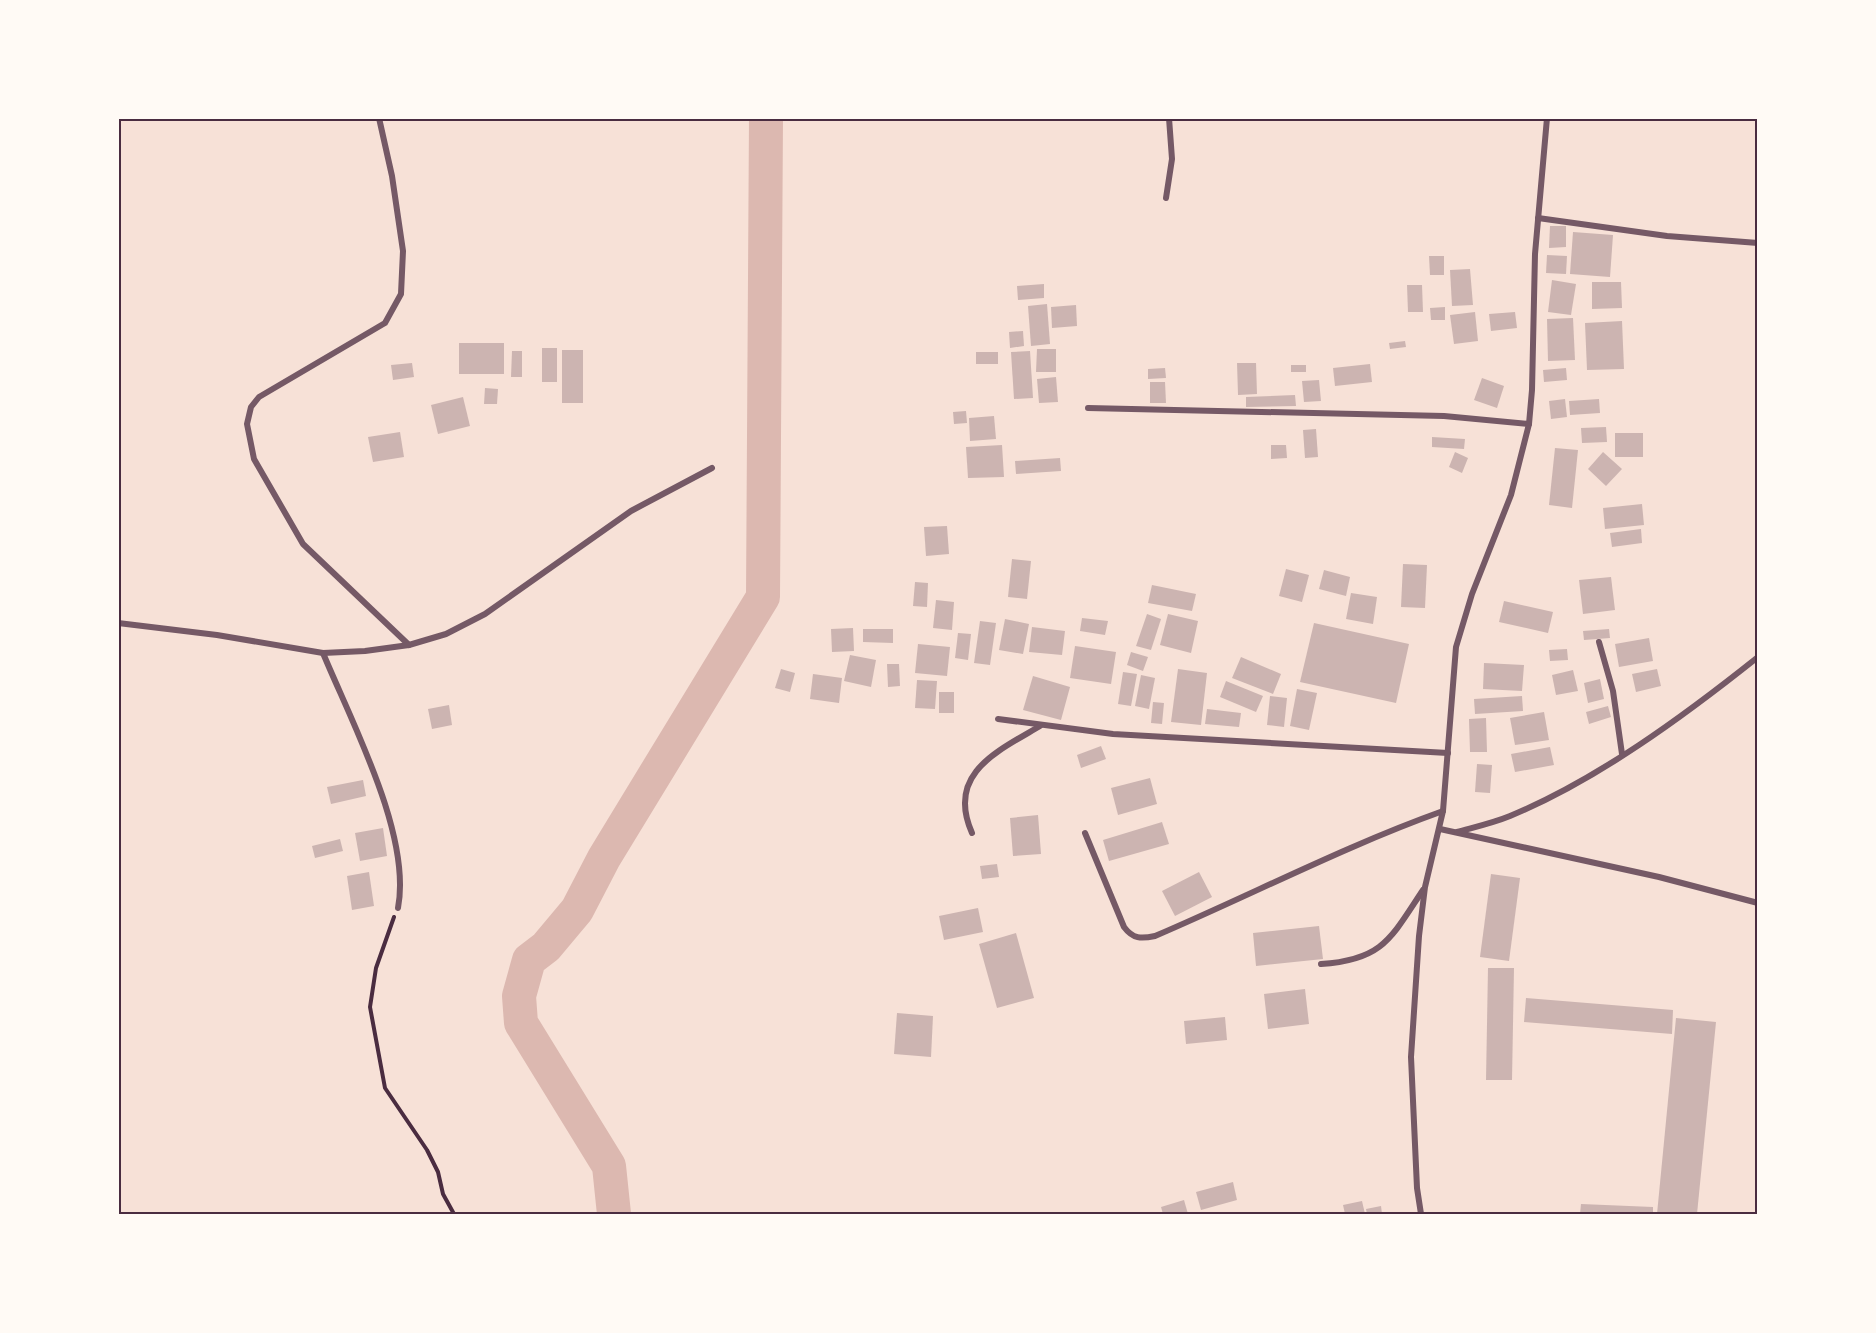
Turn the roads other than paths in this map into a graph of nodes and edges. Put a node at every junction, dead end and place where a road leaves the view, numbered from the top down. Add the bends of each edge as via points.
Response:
1 (379, 118) edge
2 (1169, 118) edge
3 (1547, 118) edge
4 (1166, 198) dead end
5 (1538, 218) junction
6 (1758, 243) edge
7 (1088, 408) dead end
8 (1529, 424) junction
9 (712, 468) dead end
10 (118, 623) edge
11 (1599, 642) dead end
12 (409, 645) junction
13 (323, 653) junction
14 (1758, 657) edge
15 (998, 719) dead end
16 (1040, 725) junction
17 (1448, 753) junction
18 (1622, 754) junction
19 (1443, 812) junction
20 (1440, 830) junction
21 (1457, 832) junction
22 (972, 833) dead end
23 (1085, 833) dead end
24 (1425, 887) junction
25 (1758, 903) edge
26 (398, 908) road end
27 (1321, 964) dead end
28 (1421, 1215) edge

1 - 12 street via 403,251 401,294 385,323 260,397 251,408 247,424 254,459 303,544
2 - 4 street via 1172,159
3 - 5 street
5 - 6 street via 1667,237
5 - 8 street
7 - 8 street via 1444,416
8 - 17 street via 1511,495 1462,622
9 - 12 street via 631,511 485,614 446,634
10 - 13 street
11 - 18 street via 1613,691
12 - 13 street
13 - 26 street via 390,822 402,891
14 - 18 street via 1702,702
15 - 16 street
16 - 17 street via 1163,737
16 - 22 street via 994,754 965,789 964,814
17 - 19 street
18 - 21 street via 1519,812
19 - 20 street
19 - 23 street via 1402,826 1142,939 1130,935 1124,927
20 - 21 street
20 - 24 street
21 - 25 street
24 - 27 street via 1391,937 1376,949 1350,962
24 - 28 street via 1411,1057

